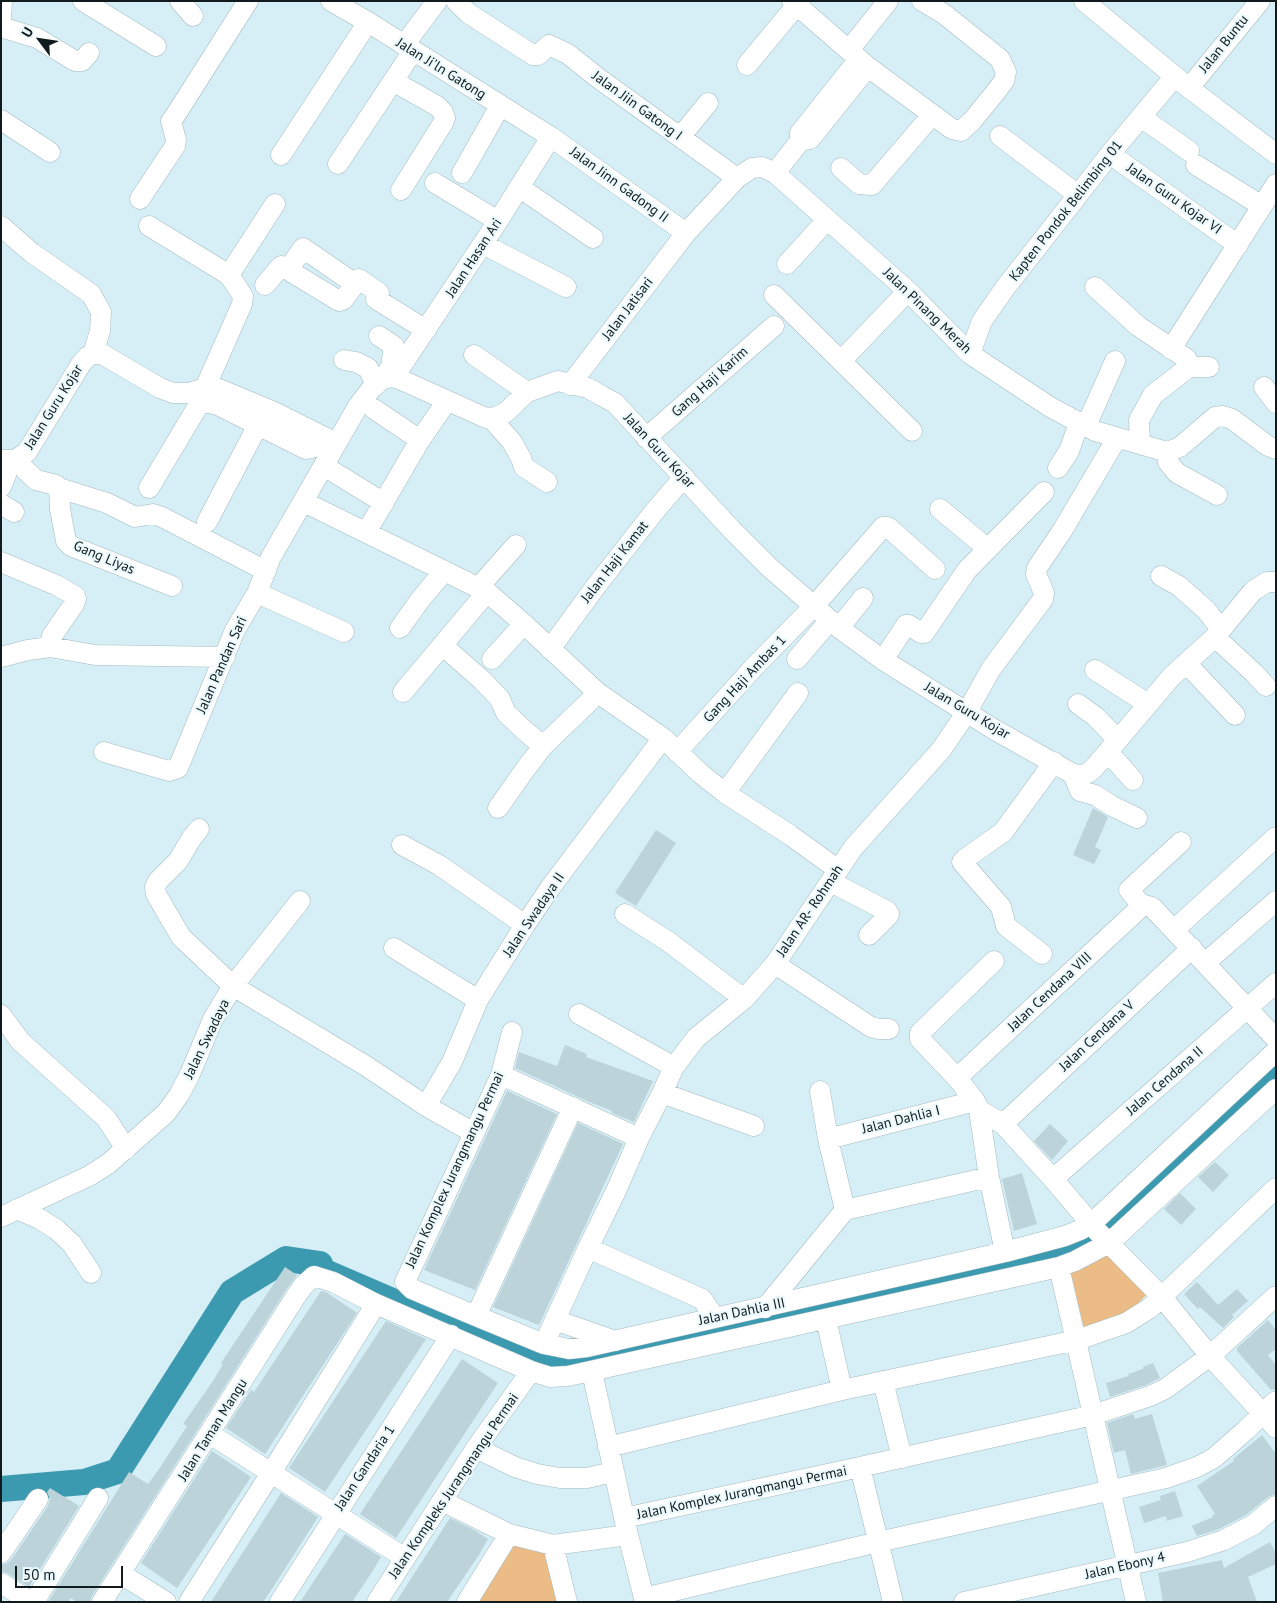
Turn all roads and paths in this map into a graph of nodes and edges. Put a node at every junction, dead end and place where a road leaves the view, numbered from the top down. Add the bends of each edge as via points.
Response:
1 (2, 1) edge
2 (83, 1) edge
3 (180, 1) edge
4 (248, 1) edge
5 (331, 1) edge
6 (436, 1) edge
7 (456, 1) edge
8 (888, 1) edge
9 (922, 1) edge
10 (1084, 1) edge
11 (1260, 1) edge
12 (796, 3) edge
13 (940, 8) edge
14 (193, 16) dead end
15 (1, 21) edge
16 (368, 22) junction
17 (1, 26) edge
18 (156, 46) dead end
19 (408, 48) junction
20 (90, 53) dead end
21 (858, 58) junction
22 (748, 65) dead end
23 (393, 81) junction
24 (1182, 82) junction
25 (708, 103) dead end
26 (500, 106) junction
27 (932, 115) junction
28 (1141, 117) junction
29 (1, 120) edge
30 (681, 136) junction
31 (1000, 136) dead end
32 (551, 137) junction
33 (1273, 147) edge
34 (50, 152) dead end
35 (1110, 154) junction
36 (281, 155) dead end
37 (338, 164) dead end
38 (840, 168) dead end
39 (462, 173) dead end
40 (775, 173) junction
41 (737, 178) junction
42 (436, 183) dead end
43 (1276, 184) edge
44 (519, 187) junction
45 (401, 190) dead end
46 (1078, 195) junction
47 (140, 199) dead end
48 (275, 204) dead end
49 (1262, 206) junction
50 (827, 220) junction
51 (498, 221) junction
52 (1, 226) edge
53 (148, 226) dead end
54 (686, 233) junction
55 (593, 238) dead end
56 (483, 244) junction
57 (1238, 245) junction
58 (787, 264) dead end
59 (229, 274) junction
60 (265, 285) dead end
61 (1095, 287) dead end
62 (566, 288) dead end
63 (908, 291) junction
64 (774, 295) dead end
65 (774, 326) dead end
66 (426, 330) junction
67 (379, 336) dead end
68 (1171, 349) junction
69 (93, 354) junction
70 (970, 354) junction
71 (474, 355) dead end
72 (344, 360) dead end
73 (841, 360) junction
74 (1115, 360) dead end
75 (1188, 367) junction
76 (1208, 367) dead end
77 (384, 380) junction
78 (570, 384) junction
79 (1264, 387) dead end
80 (527, 392) junction
81 (203, 394) junction
82 (447, 401) junction
83 (1276, 403) edge
84 (374, 409) dead end
85 (491, 418) junction
86 (1082, 424) junction
87 (258, 425) junction
88 (912, 431) dead end
89 (646, 438) junction
90 (1117, 438) junction
91 (330, 440) junction
92 (420, 440) junction
93 (1140, 443) junction
94 (1276, 449) edge
95 (1167, 452) junction
96 (11, 463) edge
97 (1058, 468) dead end
98 (332, 471) dead end
99 (684, 477) junction
100 (546, 482) dead end
101 (1, 488) edge
102 (59, 488) junction
103 (149, 488) dead end
104 (1044, 492) dead end
105 (1217, 495) dead end
106 (304, 502) junction
107 (384, 503) junction
108 (940, 509) dead end
109 (207, 522) dead end
110 (371, 524) dead end
111 (516, 545) dead end
112 (988, 549) junction
113 (1, 562) edge
114 (935, 569) dead end
115 (266, 571) junction
116 (444, 571) junction
117 (1161, 576) dead end
118 (1276, 582) edge
119 (172, 586) dead end
120 (483, 590) junction
121 (257, 593) junction
122 (863, 598) dead end
123 (814, 606) junction
124 (524, 624) junction
125 (835, 624) junction
126 (400, 628) dead end
127 (344, 632) dead end
128 (1218, 633) junction
129 (442, 645) junction
130 (50, 647) junction
131 (550, 649) junction
132 (1, 656) edge
133 (225, 657) junction
134 (492, 659) dead end
135 (797, 659) dead end
136 (884, 660) junction
137 (1186, 663) junction
138 (1095, 670) dead end
139 (1266, 686) dead end
140 (403, 692) dead end
141 (598, 693) junction
142 (798, 693) dead end
143 (1078, 704) dead end
144 (1148, 704) junction
145 (966, 712) junction
146 (1235, 715) dead end
147 (663, 738) junction
148 (543, 746) junction
149 (1113, 746) junction
150 (104, 752) dead end
151 (678, 752) junction
152 (1054, 762) junction
153 (1073, 774) junction
154 (1133, 780) dead end
155 (724, 793) junction
156 (498, 808) dead end
157 (1137, 818) dead end
158 (199, 829) dead end
159 (1276, 837) edge
160 (1180, 842) dead end
161 (402, 845) dead end
162 (834, 875) junction
163 (300, 901) dead end
164 (1276, 901) edge
165 (1142, 906) junction
166 (625, 914) dead end
167 (525, 925) junction
168 (1174, 930) junction
169 (869, 935) dead end
170 (394, 948) dead end
171 (1042, 954) dead end
172 (1198, 956) junction
173 (994, 961) dead end
174 (775, 964) junction
175 (1276, 983) edge
176 (233, 986) junction
177 (478, 1000) junction
178 (744, 1000) junction
179 (1248, 1008) junction
180 (579, 1014) dead end
181 (1, 1015) edge
182 (889, 1029) dead end
183 (512, 1032) dead end
184 (1276, 1039) edge
185 (1276, 1051) edge
186 (674, 1066) junction
187 (501, 1075) junction
188 (957, 1078) junction
189 (1276, 1089) edge
190 (820, 1090) dead end
191 (658, 1100) junction
192 (426, 1106) junction
193 (977, 1106) junction
194 (573, 1107) junction
195 (1003, 1124) junction
196 (754, 1126) dead end
197 (474, 1133) junction
198 (638, 1138) junction
199 (828, 1139) junction
200 (126, 1149) junction
201 (984, 1178) junction
202 (1053, 1179) junction
203 (1276, 1188) edge
204 (845, 1210) junction
205 (9, 1213) edge
206 (1101, 1234) junction
207 (588, 1248) junction
208 (1005, 1252) junction
209 (1058, 1267) junction
210 (91, 1273) dead end
211 (406, 1278) joint
212 (1161, 1296) junction
213 (1276, 1296) edge
214 (376, 1304) junction
215 (765, 1308) junction
216 (476, 1316) junction
217 (715, 1318) junction
218 (826, 1319) junction
219 (555, 1320) junction
220 (451, 1335) junction
221 (1076, 1340) junction
222 (615, 1341) junction
223 (544, 1344) junction
224 (1210, 1356) junction
225 (531, 1371) junction
226 (592, 1372) junction
227 (883, 1381) junction
228 (842, 1390) junction
229 (1271, 1414) edge
230 (1092, 1415) junction
231 (210, 1434) junction
232 (608, 1447) junction
233 (476, 1448) junction
234 (902, 1458) junction
235 (860, 1467) junction
236 (613, 1472) junction
237 (272, 1473) junction
238 (1110, 1491) junction
239 (98, 1498) dead end
240 (38, 1499) dead end
241 (442, 1501) junction
242 (1276, 1506) edge
243 (336, 1515) junction
244 (626, 1526) junction
245 (510, 1534) junction
246 (878, 1542) junction
247 (553, 1545) junction
248 (1, 1553) edge
249 (405, 1558) junction
250 (1127, 1566) junction
251 (121, 1574) junction
252 (1, 1583) edge
253 (645, 1600) edge
254 (32, 1602) edge
255 (102, 1602) edge
256 (166, 1602) edge
257 (189, 1602) edge
258 (280, 1602) edge
259 (377, 1602) edge
260 (467, 1602) edge
261 (568, 1602) edge
262 (893, 1602) edge
263 (964, 1602) edge
264 (1136, 1602) edge

1 - 15 street
2 - 18 street
3 - 14 street
4 - 47 street via 173,119 175,146
5 - 16 street, Jalan Ji'ln Gatong
6 - 19 street
7 - 30 street, Jalan Jiin Gatong I via 468,13 533,55 538,55 549,45 568,54
8 - 21 street
9 - 13 street
10 - 24 street
11 - 24 street, Jalan Buntu
12 - 21 street
12 - 22 street
13 - 27 street via 1000,59 1006,72 1004,81 961,131 952,129
16 - 19 street, Jalan Ji'ln Gatong
16 - 36 street
17 - 20 street via 37,38 75,61 82,61
19 - 23 street
19 - 26 street, Jalan Ji'ln Gatong
21 - 27 street
21 - 40 street via 800,133 800,141
23 - 37 street
23 - 45 street via 436,106 444,118
24 - 28 street, Kapten Pondok Belimbing 01
24 - 33 street
25 - 30 street
26 - 32 street, Jalan Ji'ln Gatong
26 - 39 street
27 - 38 street via 872,185 859,184
28 - 35 street, Kapten Pondok Belimbing 01
28 - 49 street
29 - 34 street
30 - 41 street, Jalan Jiin Gatong I
31 - 46 street
32 - 44 street, Jalan Hasan Ari
32 - 54 street, Jalan Jinn Gadong II
35 - 46 street, Kapten Pondok Belimbing 01
35 - 57 street, Jalan Guru Kojar VI
40 - 41 street via 762,167 752,168
40 - 50 street, Jalan Pinang Merah
41 - 54 street
42 - 51 street
43 - 49 street
44 - 51 street, Jalan Hasan Ari
44 - 55 street
46 - 70 street, Kapten Pondok Belimbing 01 via 982,322
48 - 59 street
49 - 57 street
50 - 58 street
50 - 63 street, Jalan Pinang Merah
51 - 56 street, Jalan Hasan Ari
52 - 69 street via 32,253 91,294 101,312
53 - 59 street
54 - 78 street, Jalan Jatisari
56 - 62 street
56 - 66 street, Jalan Hasan Ari
57 - 68 street
59 - 81 street via 243,300
60 - 66 street via 281,266 339,301 360,277 379,293 376,300
61 - 68 street via 1138,326
63 - 70 street, Jalan Pinang Merah
63 - 73 street
64 - 73 street
65 - 89 street, Gang Haji Karim
66 - 77 street, Jalan Hasan Ari
67 - 77 street via 394,346 391,367
68 - 75 street via 1187,359
69 - 81 street, Jalan Guru Kojar via 102,354 172,393
69 - 96 street, Jalan Guru Kojar via 81,364 28,452
70 - 86 street, Jalan Pinang Merah via 1050,407
71 - 80 street
72 - 77 street via 368,368
73 - 88 street
74 - 86 street
75 - 76 street
75 - 93 street via 1153,395 1139,420
77 - 82 street
77 - 91 street
78 - 80 street, Jalan Guru Kojar via 558,381
78 - 89 street, Jalan Guru Kojar via 588,388 615,404
79 - 83 street
80 - 85 street, Jalan Guru Kojar via 510,409
81 - 87 street
81 - 91 street, Jalan Guru Kojar via 219,390 274,412
81 - 103 street
82 - 85 street
82 - 92 street
84 - 92 street
85 - 100 street via 512,442 524,467
86 - 90 street, Jalan Pinang Merah
86 - 97 street
87 - 91 street via 306,449
87 - 109 street
89 - 99 street, Jalan Guru Kojar
90 - 93 street, Jalan Pinang Merah
90 - 145 street, Jalan AR- Rohmah via 1037,568 1043,599 991,669
91 - 106 street, Jalan Pandan Sari
92 - 107 street
93 - 95 street, Jalan Pinang Merah
94 - 95 street via 1223,416 1215,418 1180,447
95 - 105 street via 1168,462 1177,473
96 - 101 street
96 - 102 street via 36,480
98 - 107 street
99 - 123 street, Jalan Guru Kojar via 769,567
99 - 131 street, Jalan Haji Kamat
102 - 115 street via 107,503 135,517 153,514
102 - 119 street, Gang Liyas via 66,541 71,546
104 - 112 street
106 - 115 street, Jalan Pandan Sari
106 - 116 street
107 - 110 street
108 - 112 street
111 - 120 street
112 - 136 street via 967,570 924,633 906,625
113 - 130 street via 75,596 74,604 52,636
114 - 123 street, Gang Haji Ambas 1 via 888,527 883,527
115 - 121 street, Jalan Pandan Sari
116 - 120 street
116 - 126 street
117 - 128 street via 1179,586 1200,606
118 - 128 street via 1267,582 1253,591
120 - 124 street
120 - 129 street
121 - 127 street
121 - 133 street, Jalan Pandan Sari via 235,630
122 - 125 street
123 - 125 street, Jalan Guru Kojar
123 - 151 street, Gang Haji Ambas 1
124 - 131 street
124 - 134 street
125 - 135 street
125 - 136 street, Jalan Guru Kojar
128 - 137 street
128 - 139 street
129 - 140 street
129 - 148 street via 482,680 500,699 506,713
130 - 132 street
130 - 133 street via 95,655
131 - 141 street
133 - 150 street, Jalan Pandan Sari via 178,768 169,771
136 - 145 street, Jalan Guru Kojar
137 - 144 street
137 - 146 street
138 - 144 street
141 - 147 street
141 - 148 street
142 - 155 street
143 - 149 street via 1096,717
144 - 149 street
145 - 152 street, Jalan Guru Kojar
145 - 162 street, Jalan AR- Rohmah via 941,750 853,848
147 - 151 street
147 - 167 street, Jalan Swadaya II
148 - 156 street
149 - 153 street via 1088,773
149 - 154 street
151 - 155 street
152 - 153 street, Jalan Guru Kojar
152 - 171 street via 1002,832 962,862 1001,907 1006,926
153 - 157 street via 1080,791 1095,795
155 - 162 street via 790,835
158 - 176 street via 173,867 158,881 156,894 181,937
159 - 168 street
160 - 165 street via 1129,890
161 - 167 street via 439,865
162 - 169 street via 889,914
162 - 174 street, Jalan AR- Rohmah
163 - 176 street
164 - 172 street, Jalan Cendana V
165 - 168 street via 1152,907
165 - 188 street, Jalan Cendana VIII
166 - 178 street via 669,942
167 - 177 street, Jalan Swadaya II
168 - 172 street
170 - 177 street
172 - 179 street
172 - 195 street, Jalan Cendana V
173 - 188 street via 920,1033 920,1039
174 - 178 street, Jalan AR- Rohmah
174 - 182 street via 871,1027
175 - 179 street, Jalan Cendana II
176 - 192 street, Jalan Swadaya
176 - 200 street, Jalan Swadaya via 213,1019 179,1095 166,1113
177 - 192 street, Jalan Swadaya II via 452,1062
178 - 186 street, Jalan AR- Rohmah via 696,1038
179 - 184 street
179 - 202 street, Jalan Cendana II
180 - 186 street
181 - 200 street via 20,1042 106,1118
183 - 187 street, Jalan Komplex Jurangmangu Permai
185 - 206 street
186 - 191 street, Jalan AR- Rohmah
187 - 194 street
187 - 197 street, Jalan Komplex Jurangmangu Permai
188 - 193 street
189 - 206 street
190 - 199 street
191 - 196 street
191 - 198 street
192 - 197 street, Jalan Swadaya
193 - 195 street
193 - 199 street, Jalan Dahlia I
193 - 201 street
194 - 198 street
194 - 216 street
195 - 202 street
197 - 211 street, Jalan Komplex Jurangmangu Permai
198 - 207 street
199 - 204 street
200 - 205 street, Jalan Swadaya via 89,1176
201 - 204 street
201 - 208 street
202 - 206 street
203 - 212 street
204 - 215 street
205 - 210 street via 40,1219 57,1230 72,1244
206 - 208 street, Jalan Dahlia III via 1080,1230
206 - 209 street via 1075,1261
206 - 212 street, Jalan Komplex Jurangmangu Permai
207 - 217 street via 702,1299
207 - 219 street
208 - 215 street, Jalan Dahlia III
209 - 218 street
209 - 221 street
211 - 216 street, Jalan Dahlia III via 406,1284 412,1289
212 - 221 street via 1150,1308 1126,1323
212 - 224 street, Jalan Komplex Jurangmangu Permai
213 - 224 street, Jalan Komplex Jurangmangu Permai
214 - 220 street
214 - 231 street, Jalan Taman Mangu via 314,1276 304,1285
214 - 237 street
215 - 217 street, Jalan Dahlia III
216 - 223 street, Jalan Dahlia III
217 - 222 street, Jalan Dahlia III
218 - 226 street
218 - 228 street
219 - 222 street
219 - 223 street
220 - 225 street
220 - 243 street, Jalan Gandaria 1
221 - 227 street
221 - 230 street
222 - 223 street, Jalan Dahlia III via 569,1350
224 - 229 street, Jalan Komplex Jurangmangu Permai
224 - 230 street, Jalan Komplex Jurangmangu Permai via 1165,1389
225 - 226 street via 555,1377
225 - 233 street, Jalan Kompleks Jurangmangu Permai
226 - 232 street, Jalan Komplex Jurangmangu Permai
227 - 228 street
227 - 234 street
228 - 232 street
229 - 238 street, Jalan Komplex Jurangmangu Permai via 1246,1430 1214,1458 1197,1467
230 - 234 street, Jalan Komplex Jurangmangu Permai
230 - 238 street
231 - 237 street
231 - 251 street, Jalan Taman Mangu
232 - 236 street, Jalan Komplex Jurangmangu Permai
233 - 236 street via 537,1474 587,1478
233 - 241 street, Jalan Kompleks Jurangmangu Permai
234 - 235 street, Jalan Komplex Jurangmangu Permai
235 - 244 street, Jalan Komplex Jurangmangu Permai
235 - 246 street, Jalan Komplex Jurangmangu Permai
236 - 244 street, Jalan Komplex Jurangmangu Permai
237 - 243 street
237 - 257 street
238 - 246 street, Jalan Komplex Jurangmangu Permai
238 - 250 street
239 - 254 street
240 - 248 street
241 - 245 street
241 - 249 street, Jalan Kompleks Jurangmangu Permai
242 - 250 street, Jalan Ebony 4 via 1253,1525 1224,1540
243 - 249 street
243 - 258 street, Jalan Gandaria 1
244 - 247 street
244 - 253 street, Jalan Komplex Jurangmangu Permai
245 - 247 street
245 - 260 street
246 - 253 street, Jalan Komplex Jurangmangu Permai
246 - 262 street, Jalan Komplex Jurangmangu Permai
247 - 261 street
249 - 259 street, Jalan Kompleks Jurangmangu Permai
250 - 263 street, Jalan Ebony 4
250 - 264 street
251 - 255 street, Jalan Taman Mangu
251 - 256 street
252 - 254 street

